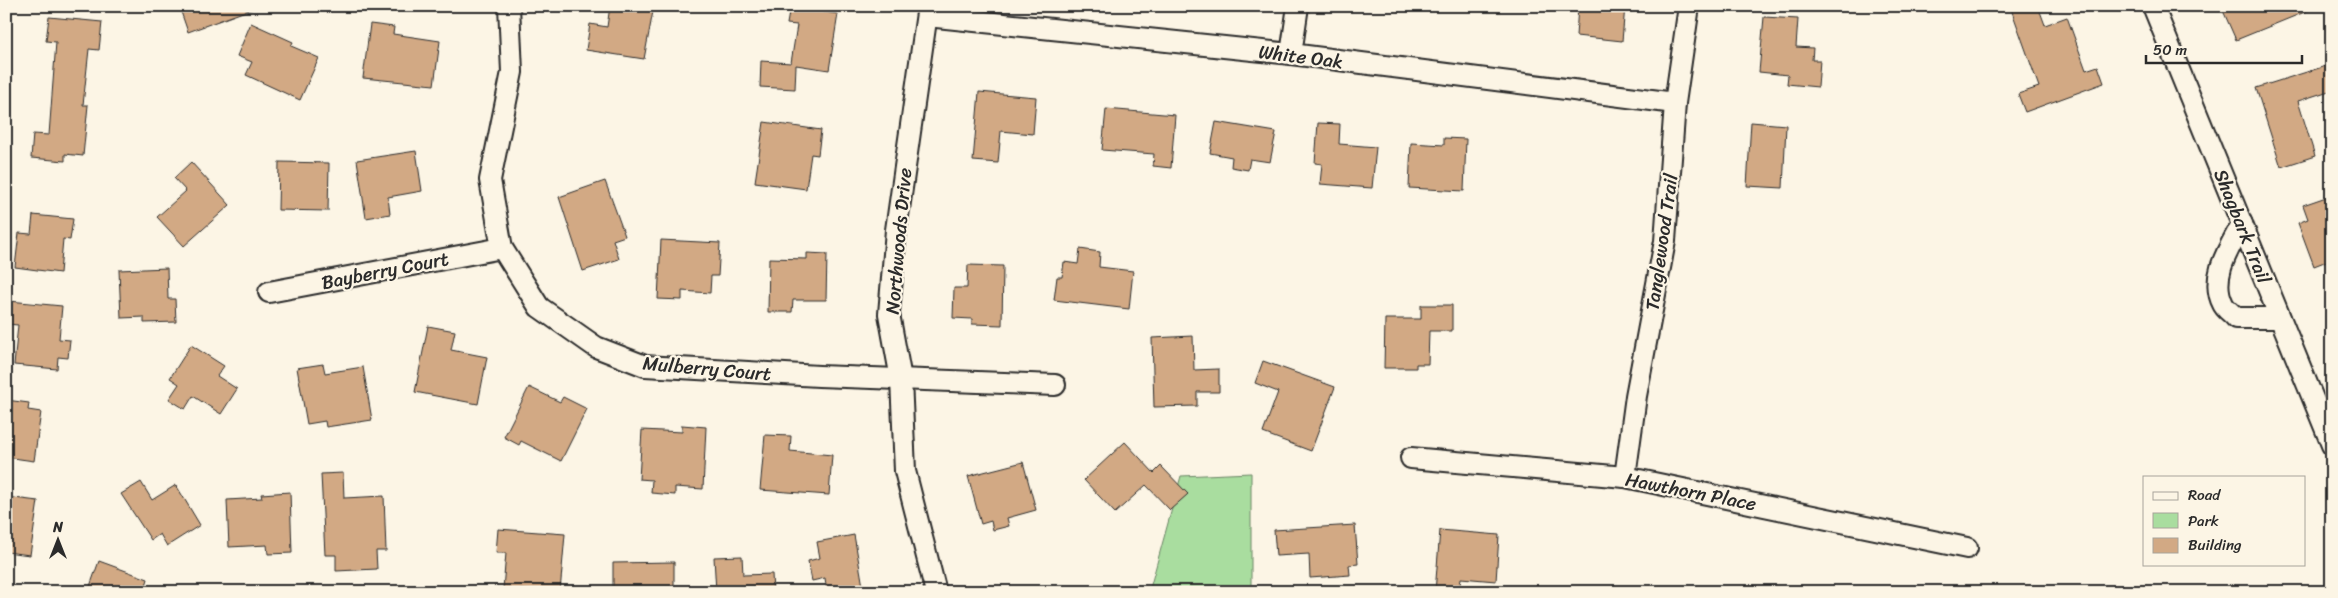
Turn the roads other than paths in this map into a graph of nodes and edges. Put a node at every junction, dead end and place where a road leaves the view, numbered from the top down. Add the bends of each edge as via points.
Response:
1 (508, 6) edge
2 (1298, 6) edge
3 (1689, 6) edge
4 (2153, 6) edge
5 (927, 11) edge
6 (1291, 54) junction
7 (1675, 103) junction
8 (2242, 224) junction
9 (502, 248) junction
10 (269, 292) dead end
11 (2280, 318) junction
12 (901, 379) junction
13 (1055, 385) dead end
14 (2332, 445) edge
15 (1410, 458) dead end
16 (1625, 477) junction
17 (1967, 548) dead end
18 (936, 592) edge

1 - 9 street, Mulberry Court via 512,72 490,180
2 - 6 street
3 - 7 street, Tanglewood Trail
4 - 8 street, Shagbark Trail
5 - 6 street, White Oak
5 - 12 street, Northwoods Drive via 896,230 889,314
6 - 7 street, White Oak
7 - 16 street, Tanglewood Trail via 1665,241 1636,396
8 - 11 street, Shagbark Trail
8 - 11 street via 2224,258 2217,285 2223,304 2236,318
9 - 10 street, Bayberry Court
9 - 12 street, Mulberry Court via 539,307 596,347 645,366
11 - 14 street, Shagbark Trail
12 - 13 street, Mulberry Court
12 - 18 street, Northwoods Drive via 905,471
15 - 16 street, Hawthorn Place
16 - 17 street, Hawthorn Place

